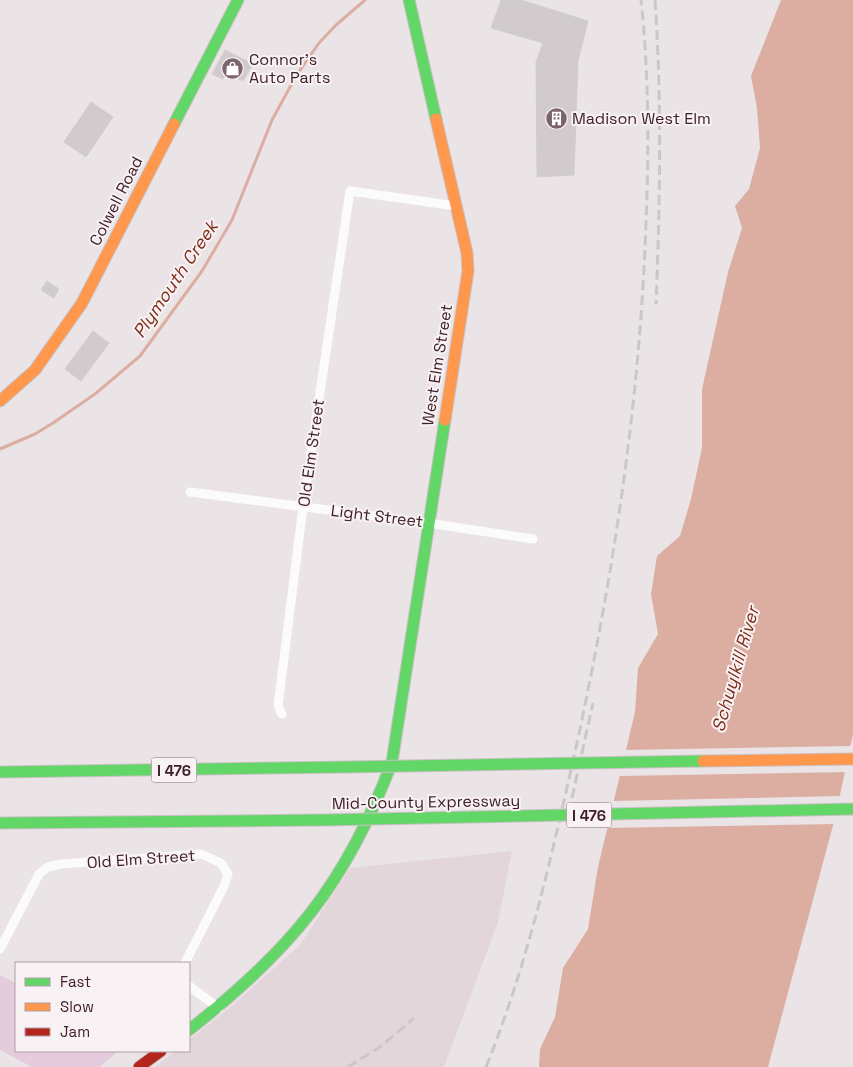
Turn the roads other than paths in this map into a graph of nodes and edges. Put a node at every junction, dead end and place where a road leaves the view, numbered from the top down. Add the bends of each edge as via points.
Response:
1 (238, 0) edge
2 (409, 0) edge
3 (456, 206) junction
4 (0, 401) edge
5 (190, 492) dead end
6 (303, 507) junction
7 (428, 523) junction
8 (533, 539) dead end
9 (282, 714) dead end
10 (853, 759) edge
11 (0, 772) edge
12 (853, 809) edge
13 (0, 823) edge
14 (0, 949) edge
15 (186, 962) edge
16 (190, 987) edge
17 (219, 1008) junction
18 (190, 1029) edge
19 (160, 1052) edge
20 (139, 1067) edge

1 - 4 main road, Colwell Road via 82,303 27,378
2 - 3 main road, West Elm Street
3 - 6 street, Old Elm Street via 350,191
3 - 7 main road, West Elm Street via 468,271
5 - 6 street, Light Street
6 - 7 street, Light Street
6 - 9 street, Old Elm Street via 278,706
7 - 8 street, Light Street
7 - 17 main road, West Elm Street via 392,762 380,798 353,855 333,887 294,937
10 - 11 main road, I 476, bridge
12 - 13 main road, Mid-County Expressway / I 476, bridge
14 - 15 street, Old Elm Street via 39,874 48,868 61,864 201,854 214,858 228,874
16 - 17 street
17 - 18 main road, West Elm Street
19 - 20 main road

